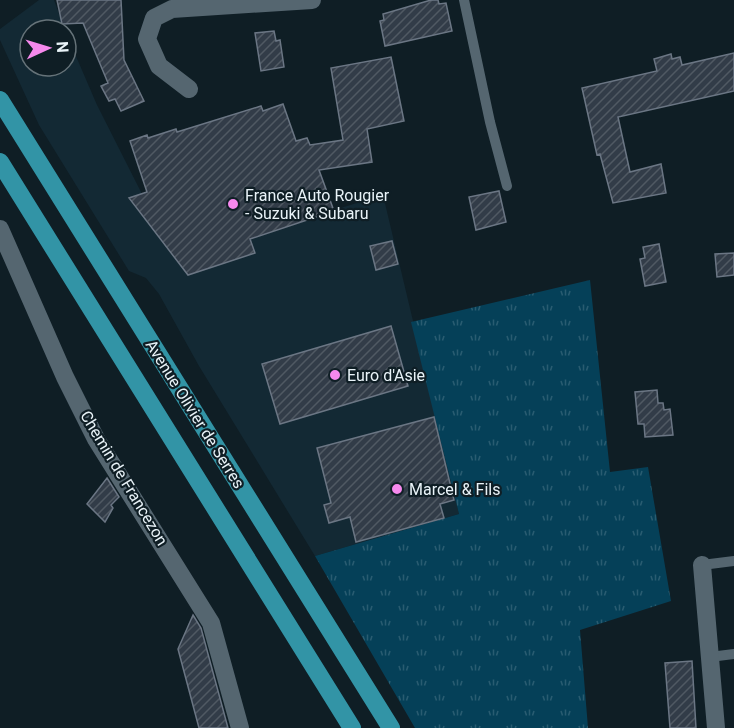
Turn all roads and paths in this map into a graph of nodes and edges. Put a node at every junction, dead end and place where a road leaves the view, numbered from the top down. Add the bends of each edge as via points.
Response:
1 (312, 0) edge
2 (464, 0) edge
3 (189, 89) dead end
4 (0, 100) edge
5 (0, 162) edge
6 (507, 186) dead end
7 (0, 229) edge
8 (734, 561) edge
9 (702, 565) joint
10 (734, 654) edge
11 (710, 657) junction
12 (240, 728) edge
13 (352, 728) edge
14 (391, 728) edge
15 (716, 728) edge

1 - 3 street via 172,9 154,18 147,39 159,66
2 - 6 lane
4 - 14 main road, Avenue Olivier de Serres
5 - 13 main road, Avenue Olivier de Serres
7 - 12 street, Chemin de Francezon via 96,439 211,622
8 - 9 lane
9 - 11 street
10 - 11 lane
11 - 15 street

